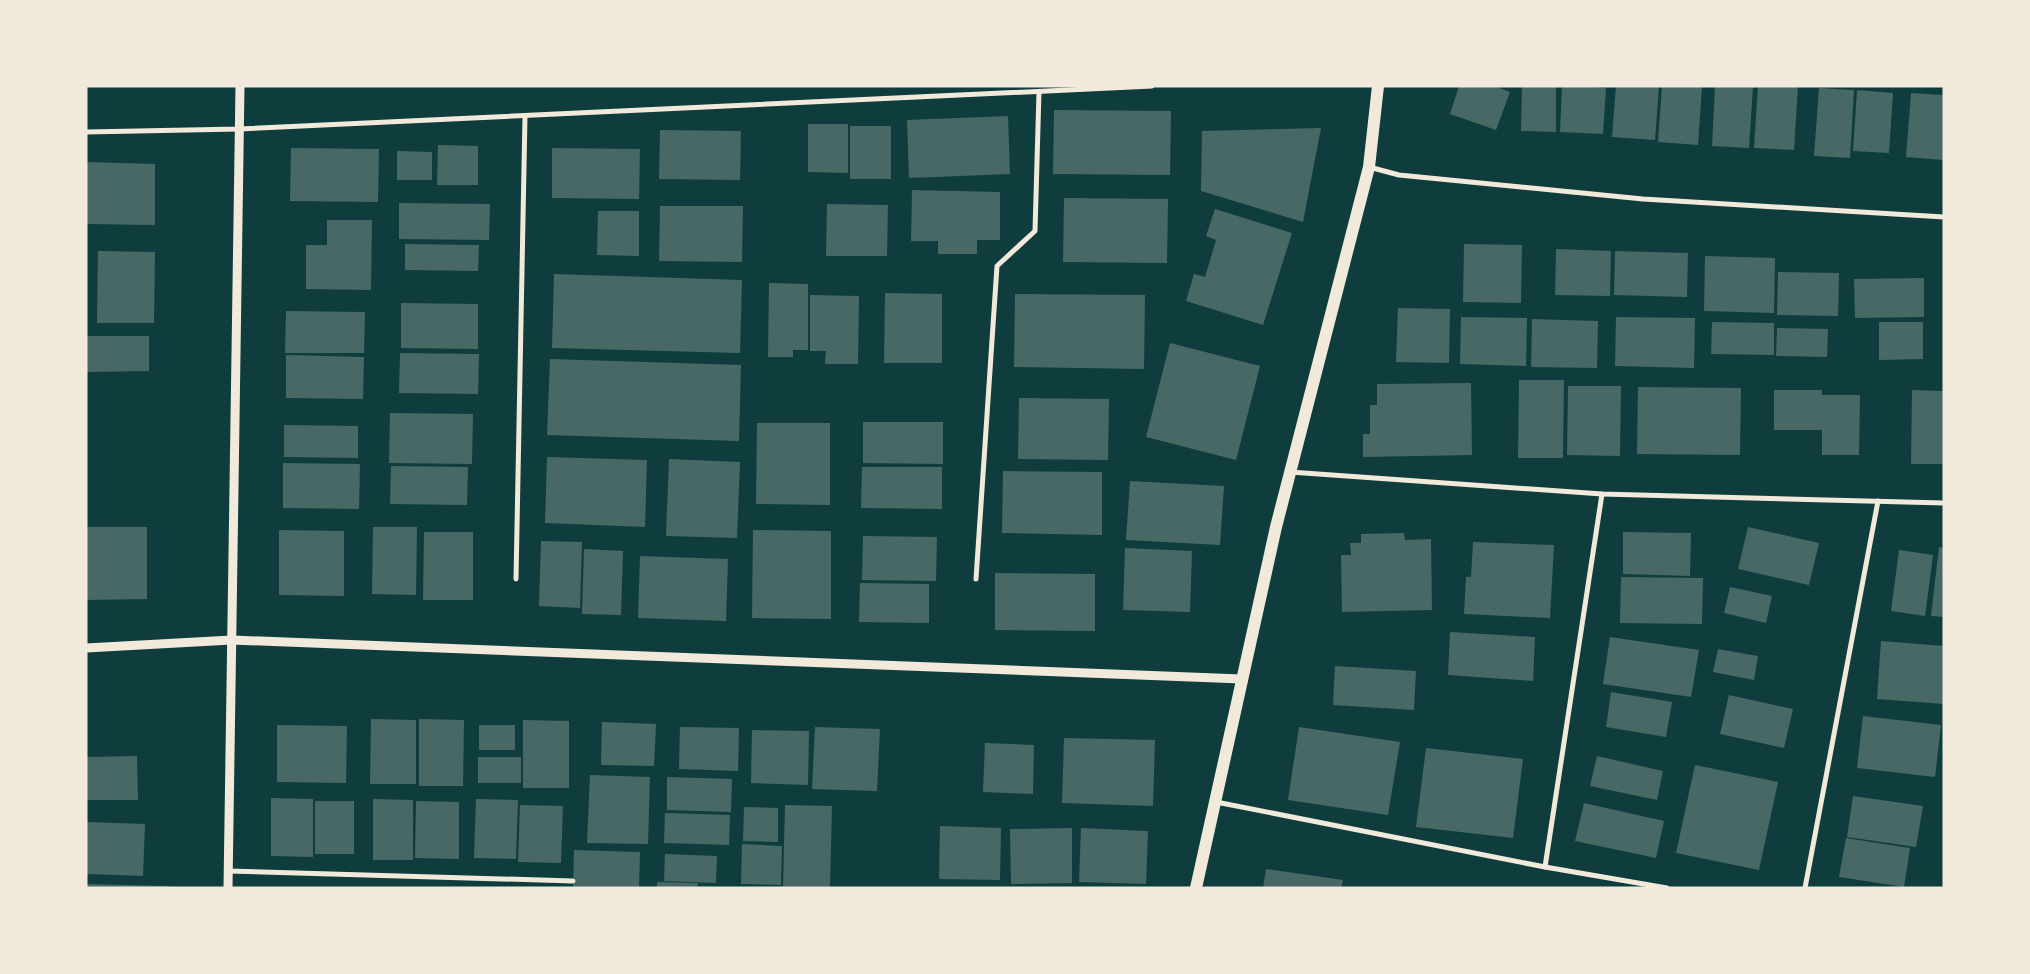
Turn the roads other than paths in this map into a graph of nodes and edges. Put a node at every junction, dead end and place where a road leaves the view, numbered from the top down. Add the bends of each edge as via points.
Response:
1 (240, 86) edge
2 (1152, 86) edge
3 (1378, 86) edge
4 (1039, 92) junction
5 (525, 116) junction
6 (239, 129) junction
7 (86, 132) edge
8 (1369, 167) junction
9 (1944, 217) edge
10 (1290, 472) junction
11 (1602, 494) junction
12 (1878, 501) junction
13 (1944, 503) edge
14 (516, 579) dead end
15 (976, 579) dead end
16 (232, 640) junction
17 (86, 648) edge
18 (1242, 679) junction
19 (1215, 802) junction
20 (1545, 868) junction
21 (228, 871) junction
22 (573, 881) dead end
23 (228, 888) edge
24 (1196, 888) edge
25 (1667, 888) edge
26 (1805, 888) edge

1 - 6 street
2 - 4 street
3 - 8 main road
4 - 5 street
4 - 15 street via 1036,231 997,266
5 - 6 street
5 - 14 street
6 - 7 street
6 - 16 street
8 - 9 street via 1399,175 1643,199
8 - 10 main road
10 - 11 street
10 - 18 main road
11 - 12 street
11 - 20 street
12 - 13 street
12 - 26 street
16 - 17 street
16 - 18 street
16 - 21 street
18 - 19 main road
19 - 20 street
19 - 24 main road
20 - 25 street
21 - 22 street
21 - 23 street

